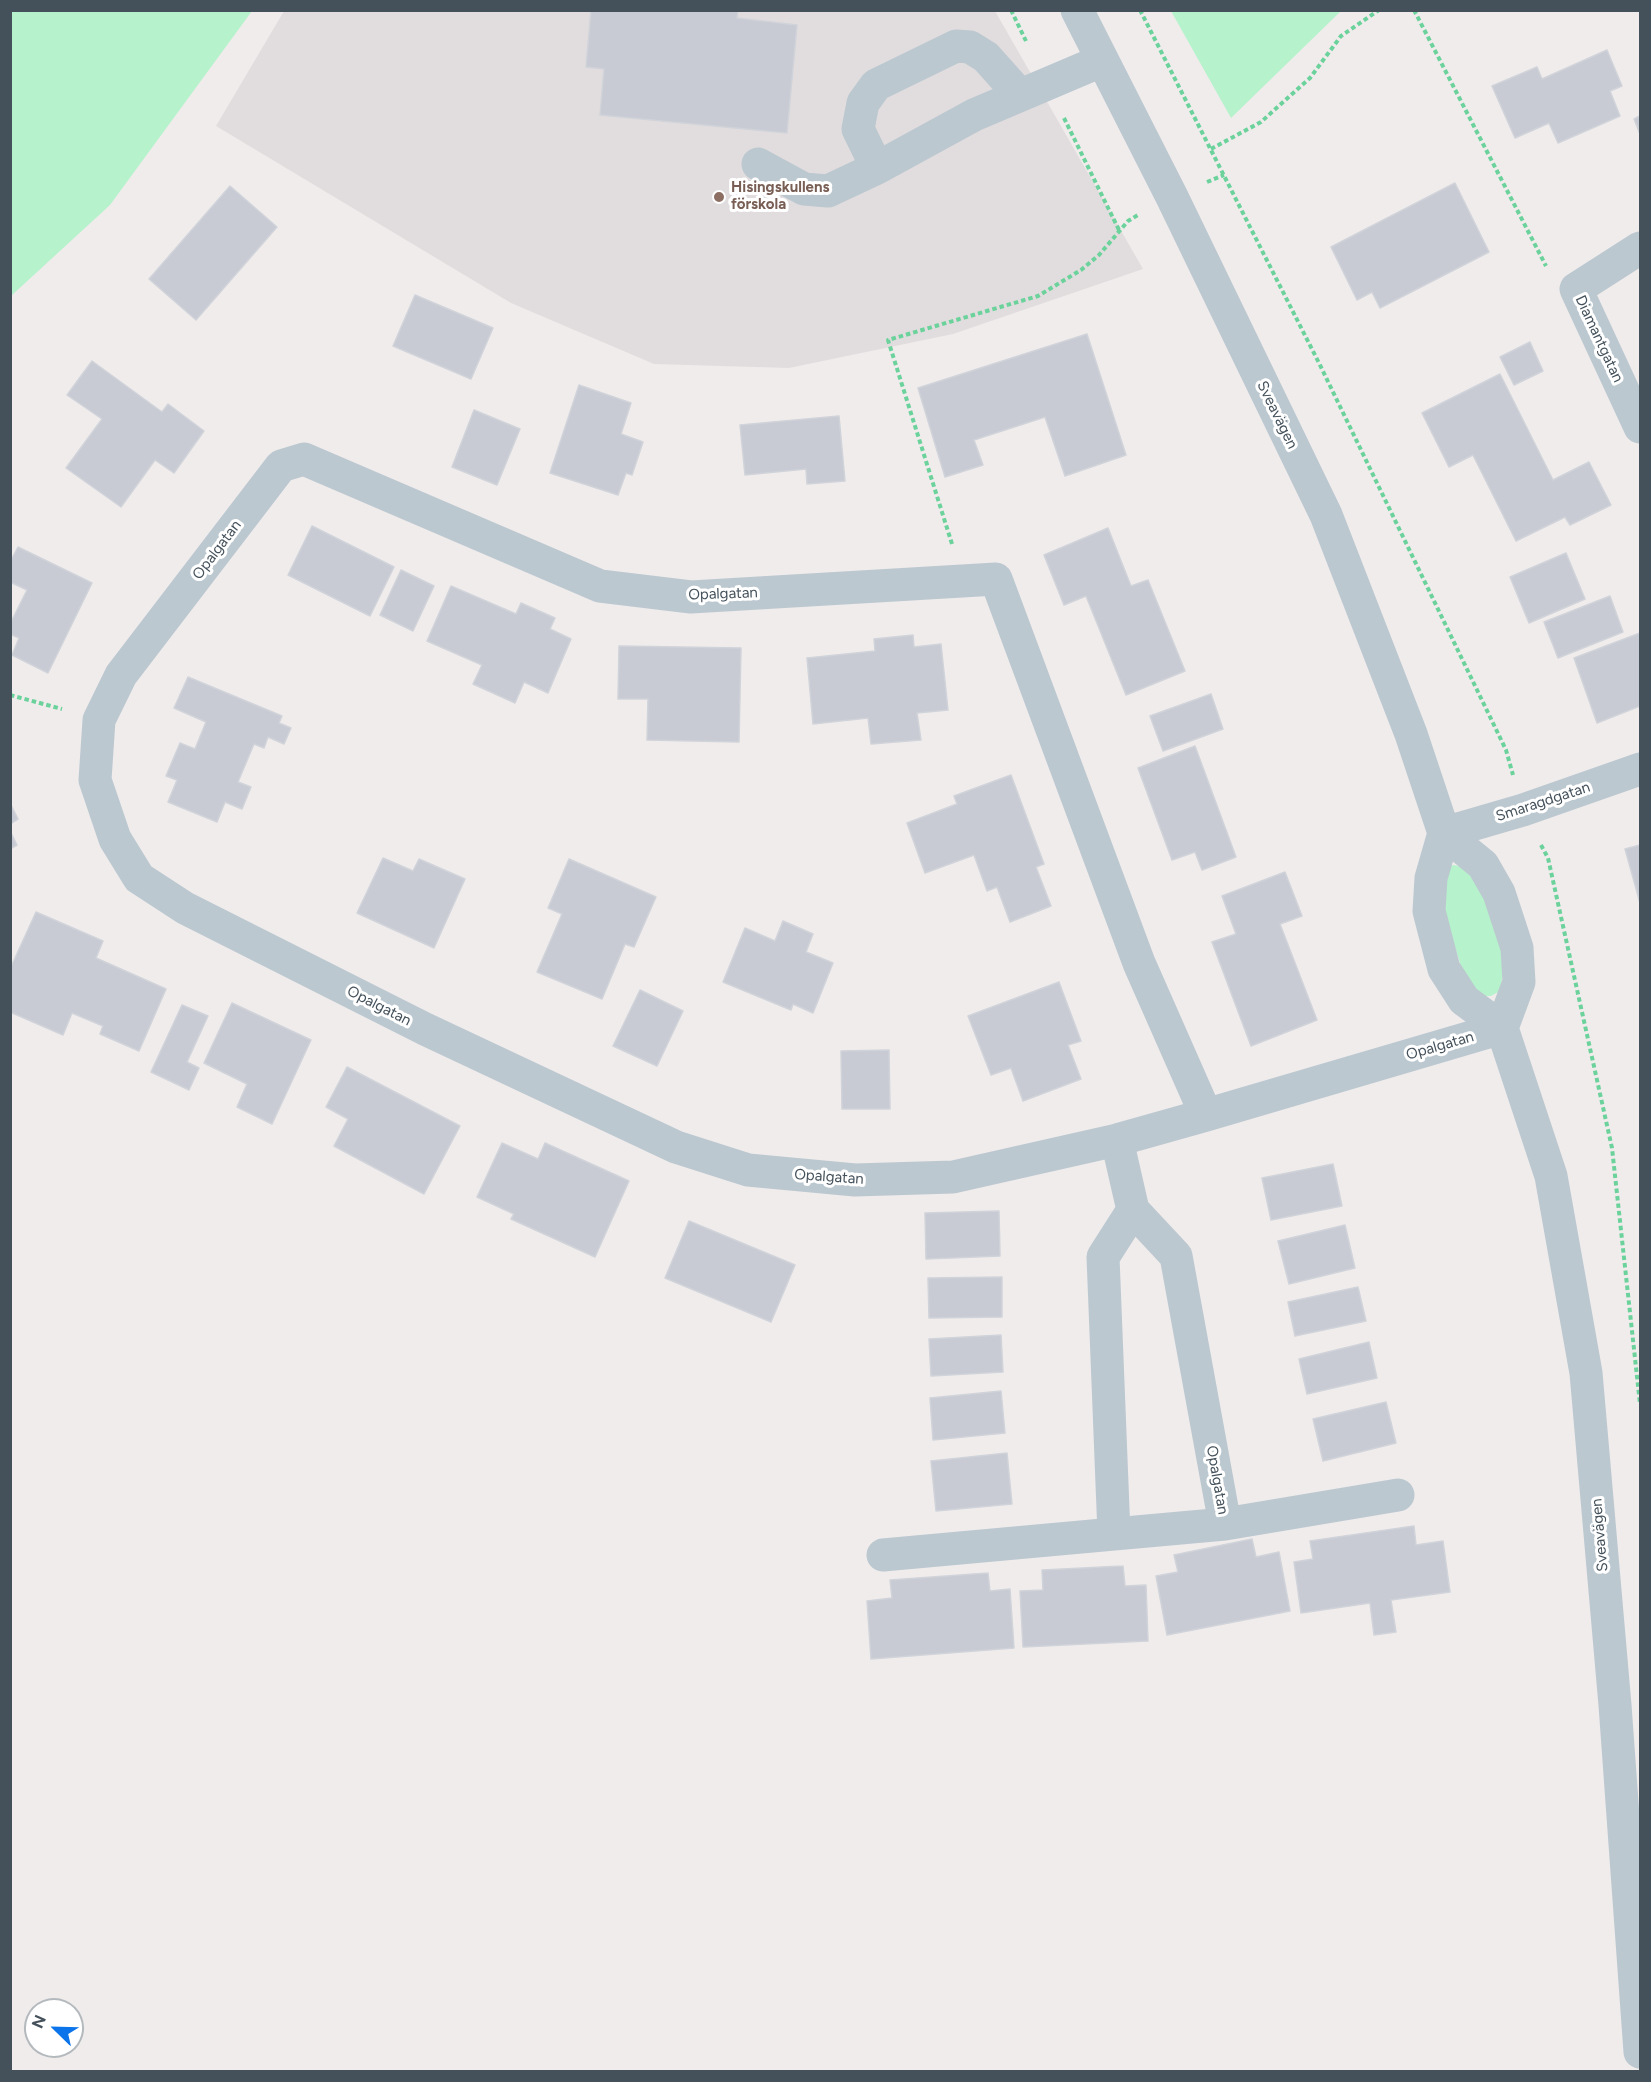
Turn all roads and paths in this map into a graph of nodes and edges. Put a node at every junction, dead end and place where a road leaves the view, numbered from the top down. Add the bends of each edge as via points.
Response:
1 (1077, 10) edge
2 (1140, 10) edge
3 (1379, 10) edge
4 (1414, 10) edge
5 (1101, 61) junction
6 (1020, 95) junction
7 (1211, 149) junction
8 (758, 165) dead end
9 (877, 168) junction
10 (1224, 175) junction
11 (1172, 197) junction
12 (1641, 248) edge
13 (1576, 290) junction
14 (1641, 426) edge
15 (963, 579) junction
16 (10, 695) edge
17 (99, 720) junction
18 (1641, 769) edge
19 (1523, 810) junction
20 (1444, 833) junction
21 (1502, 1028) junction
22 (1206, 1116) junction
23 (1117, 1140) junction
24 (1133, 1210) junction
25 (1641, 1404) edge
26 (1398, 1495) dead end
27 (1225, 1524) junction
28 (1114, 1534) junction
29 (883, 1555) dead end
30 (1641, 2052) edge

1 - 5 street, Sveavägen
2 - 7 path
3 - 7 path via 1341,36 1310,78 1261,122
4 - 13 path via 1550,274
5 - 6 street
5 - 11 street, Sveavägen
6 - 9 street via 974,115
6 - 9 street via 986,57 970,47 957,46 876,85 863,103 858,129
7 - 10 path
8 - 9 street via 804,189 828,191
10 - 11 path
10 - 19 path via 1326,376 1506,750
11 - 15 path via 1128,221 1081,270 1038,296 888,340
11 - 20 street, Sveavägen via 1326,515 1411,734
12 - 13 street, Diamantgatan
13 - 14 street, Diamantgatan
15 - 17 street, Opalgatan via 691,597 600,586 304,459 281,466 121,675
15 - 22 street, Opalgatan via 996,579 1140,963
16 - 17 path
17 - 23 street, Opalgatan via 95,780 115,838 139,878 185,908 414,1024 676,1147 748,1170 855,1180 953,1177
18 - 19 street, Smaragdgatan
19 - 20 street, Smaragdgatan
19 - 25 path via 1548,858 1612,1148
20 - 21 street via 1483,865 1499,893 1517,948 1519,982
20 - 21 street via 1431,878 1429,911 1444,969 1464,1000
21 - 22 street, Opalgatan
21 - 30 street, Sveavägen via 1551,1176 1586,1373
22 - 23 street, Opalgatan
23 - 24 street
24 - 27 street, Opalgatan via 1176,1256
24 - 28 street via 1103,1257
26 - 27 street, Opalgatan
27 - 28 street
28 - 29 street

